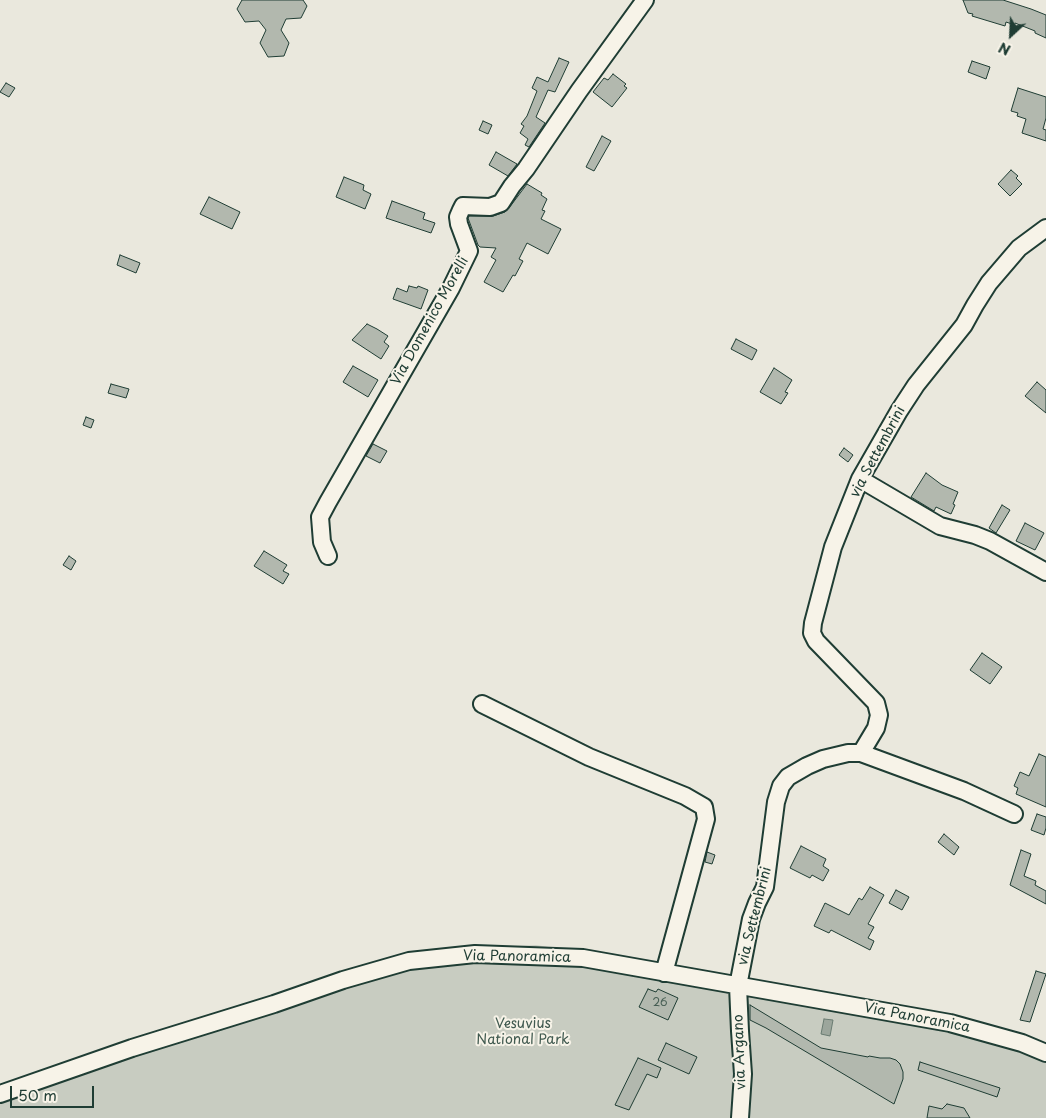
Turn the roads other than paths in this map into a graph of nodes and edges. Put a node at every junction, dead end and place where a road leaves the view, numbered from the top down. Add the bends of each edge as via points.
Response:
1 (645, 0) edge
2 (1046, 228) edge
3 (860, 479) junction
4 (328, 556) dead end
5 (1046, 572) edge
6 (482, 704) dead end
7 (861, 752) junction
8 (1014, 814) dead end
9 (664, 973) junction
10 (738, 986) junction
11 (1046, 1053) edge
12 (0, 1094) edge
13 (740, 1118) edge

1 - 4 street, Via Domenico Morelli via 501,203 490,207 463,206 458,217 469,251 320,517 322,542
2 - 3 street, via Settembrini via 1019,248 989,283 964,325 916,385
3 - 5 street via 940,526 990,541
3 - 7 street, via Settembrini via 833,547 812,622 812,634 876,703 879,715 876,728
6 - 9 street via 589,757 685,796 704,807 706,819
7 - 8 street, via Settembrini via 964,791
7 - 10 street, via Settembrini via 823,759 788,777 781,786 765,887 751,919
9 - 10 street, Via Panoramica
9 - 12 street, Via Panoramica via 583,958 475,954 409,961 140,1045
10 - 11 street, Via Panoramica via 950,1023
10 - 13 street, via Argano via 743,1074

